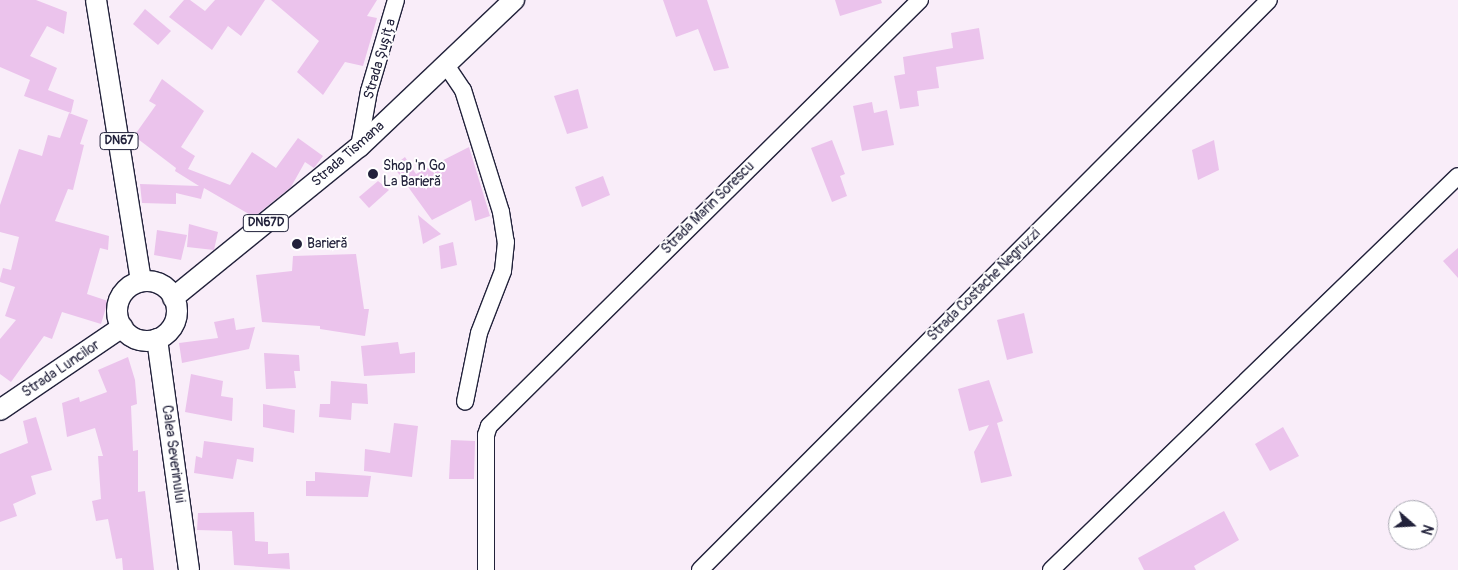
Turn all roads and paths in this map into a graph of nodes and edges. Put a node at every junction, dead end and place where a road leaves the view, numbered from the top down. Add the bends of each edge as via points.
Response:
1 (96, 0) edge
2 (396, 0) edge
3 (514, 0) edge
4 (920, 0) edge
5 (1269, 0) edge
6 (446, 64) junction
7 (359, 147) junction
8 (1458, 176) edge
9 (141, 281) junction
10 (174, 298) junction
11 (122, 328) junction
12 (157, 339) junction
13 (465, 402) dead end
14 (0, 410) edge
15 (189, 570) edge
16 (486, 570) edge
17 (700, 570) edge
18 (1051, 570) edge

1 - 9 main road, DN67
2 - 7 street, Strada Șușița via 369,91
3 - 6 main road, Strada Tismana / DN67D
4 - 16 street, Strada Marin Sorescu via 496,416 486,434
5 - 17 street, Strada Costache Negruzzi
6 - 7 main road, Strada Tismana / DN67D
6 - 13 street via 464,90 502,212 506,242 503,270 479,333
7 - 10 main road, Strada Tismana / DN67D
8 - 18 street
9 - 10 main road via 160,284
9 - 11 main road via 124,291 119,299 117,309
10 - 12 main road via 176,317 165,334
11 - 12 main road via 137,339
11 - 14 main road, Strada Luncilor
12 - 15 main road, Calea Severinului

